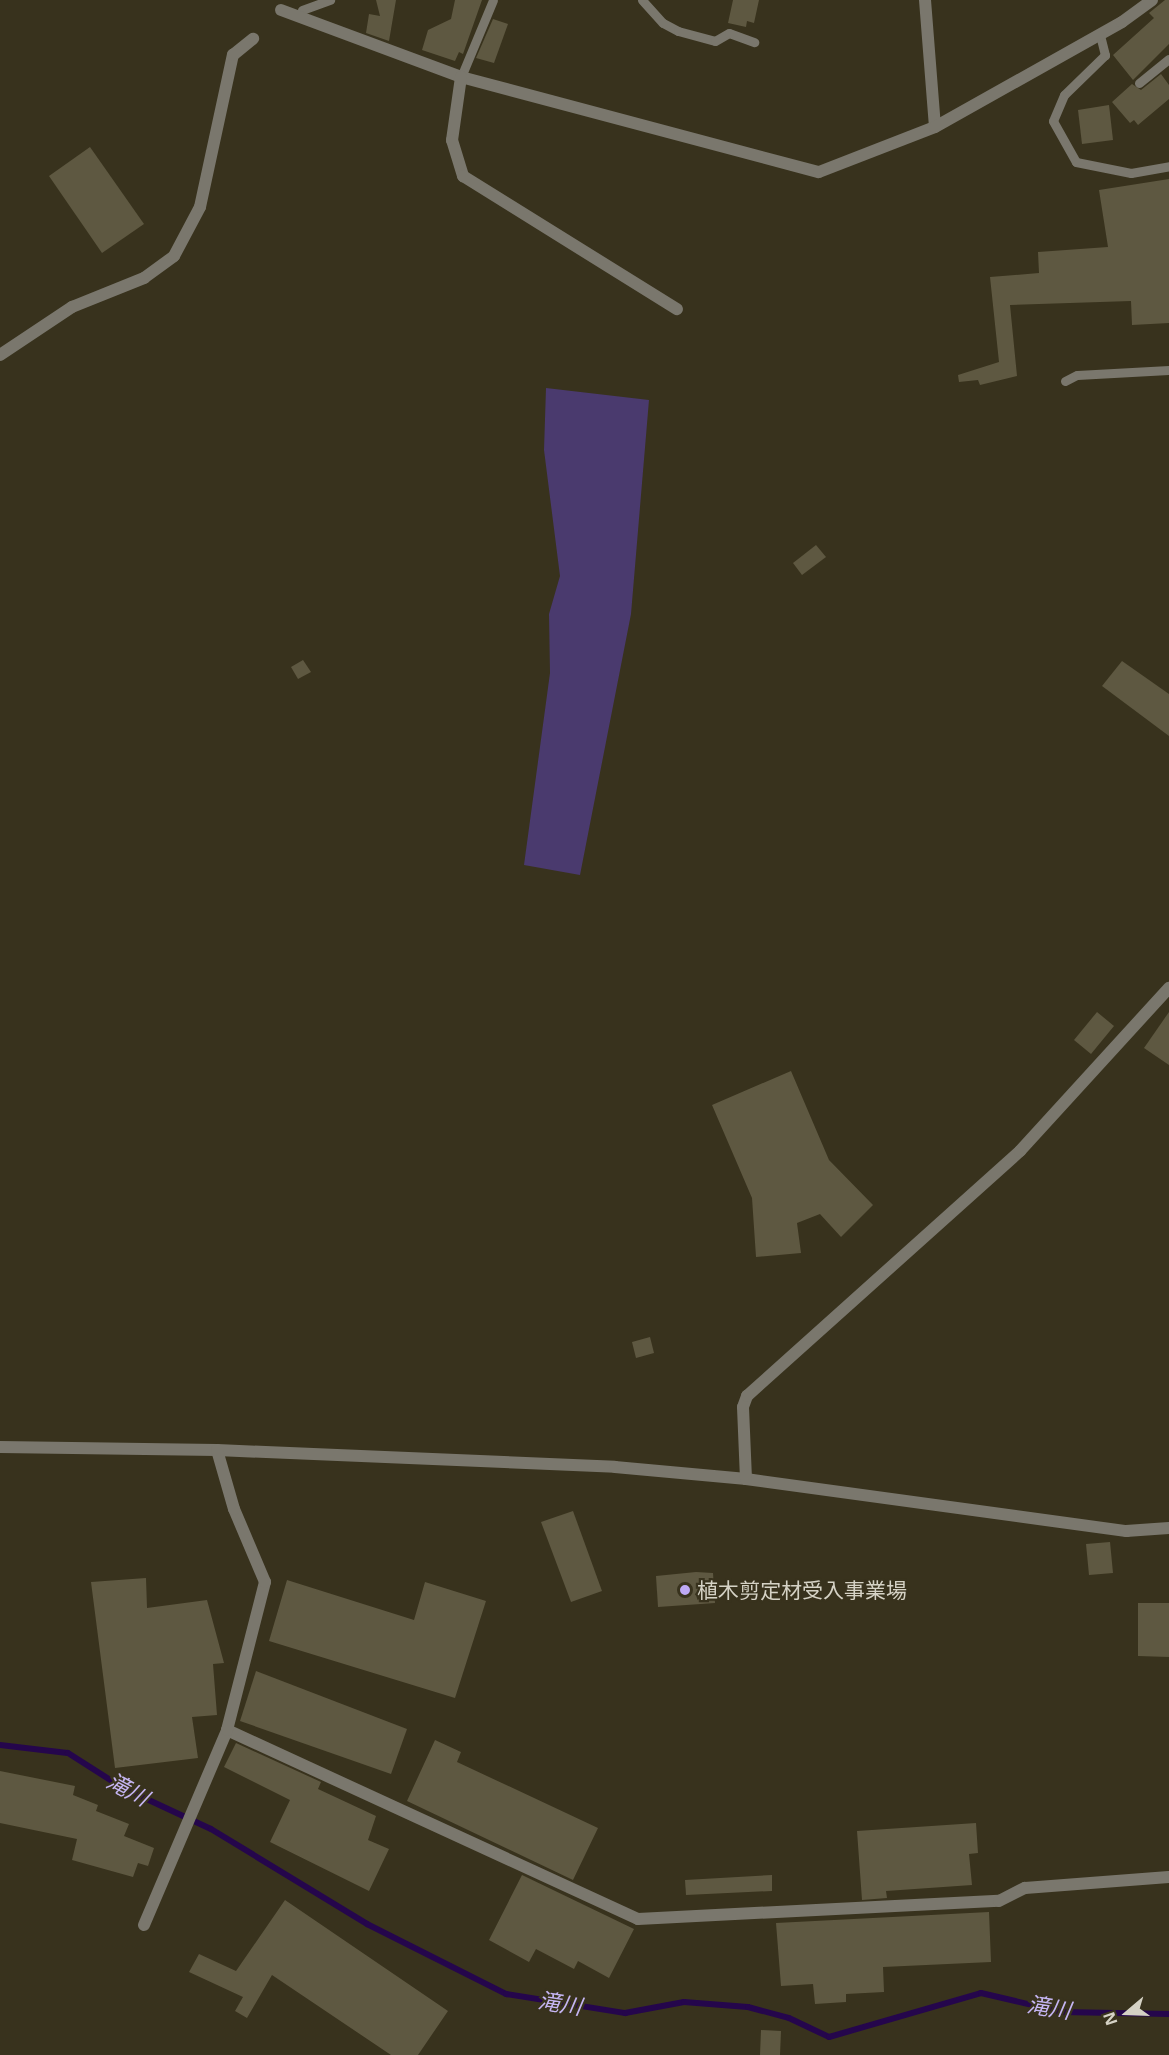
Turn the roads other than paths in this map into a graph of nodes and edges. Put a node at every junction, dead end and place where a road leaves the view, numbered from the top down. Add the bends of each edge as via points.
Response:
1 (306, 0) edge
2 (330, 0) edge
3 (493, 0) edge
4 (642, 0) edge
5 (925, 0) edge
6 (1152, 0) edge
7 (281, 10) dead end
8 (298, 13) junction
9 (1100, 35) junction
10 (253, 39) dead end
11 (754, 42) dead end
12 (1169, 59) edge
13 (461, 77) junction
14 (1139, 83) dead end
15 (935, 127) junction
16 (1169, 166) edge
17 (677, 309) dead end
18 (0, 355) edge
19 (1169, 370) edge
20 (1065, 381) dead end
21 (1169, 988) edge
22 (0, 1447) edge
23 (217, 1450) junction
24 (746, 1479) junction
25 (1169, 1528) edge
26 (227, 1730) junction
27 (1169, 1877) edge
28 (144, 1925) dead end

1 - 8 lane
2 - 8 lane
3 - 13 lane
4 - 11 lane via 663,22 685,33 715,41 729,33
5 - 15 street
6 - 9 street
7 - 8 street
8 - 13 street
9 - 15 street
9 - 16 lane via 1105,55 1064,95 1053,121 1076,162 1131,173
10 - 18 street via 233,55 200,207 174,256 144,278 72,307
12 - 14 lane
13 - 15 street via 797,170 819,171 853,162
13 - 17 street via 452,140 463,176
19 - 20 lane via 1077,375
21 - 24 street via 1020,1151 747,1396 743,1407
22 - 23 street
23 - 24 street via 615,1467
23 - 26 street via 234,1509 265,1582
24 - 25 street via 1126,1531
26 - 27 street via 638,1919 999,1901 1025,1888
26 - 28 street

